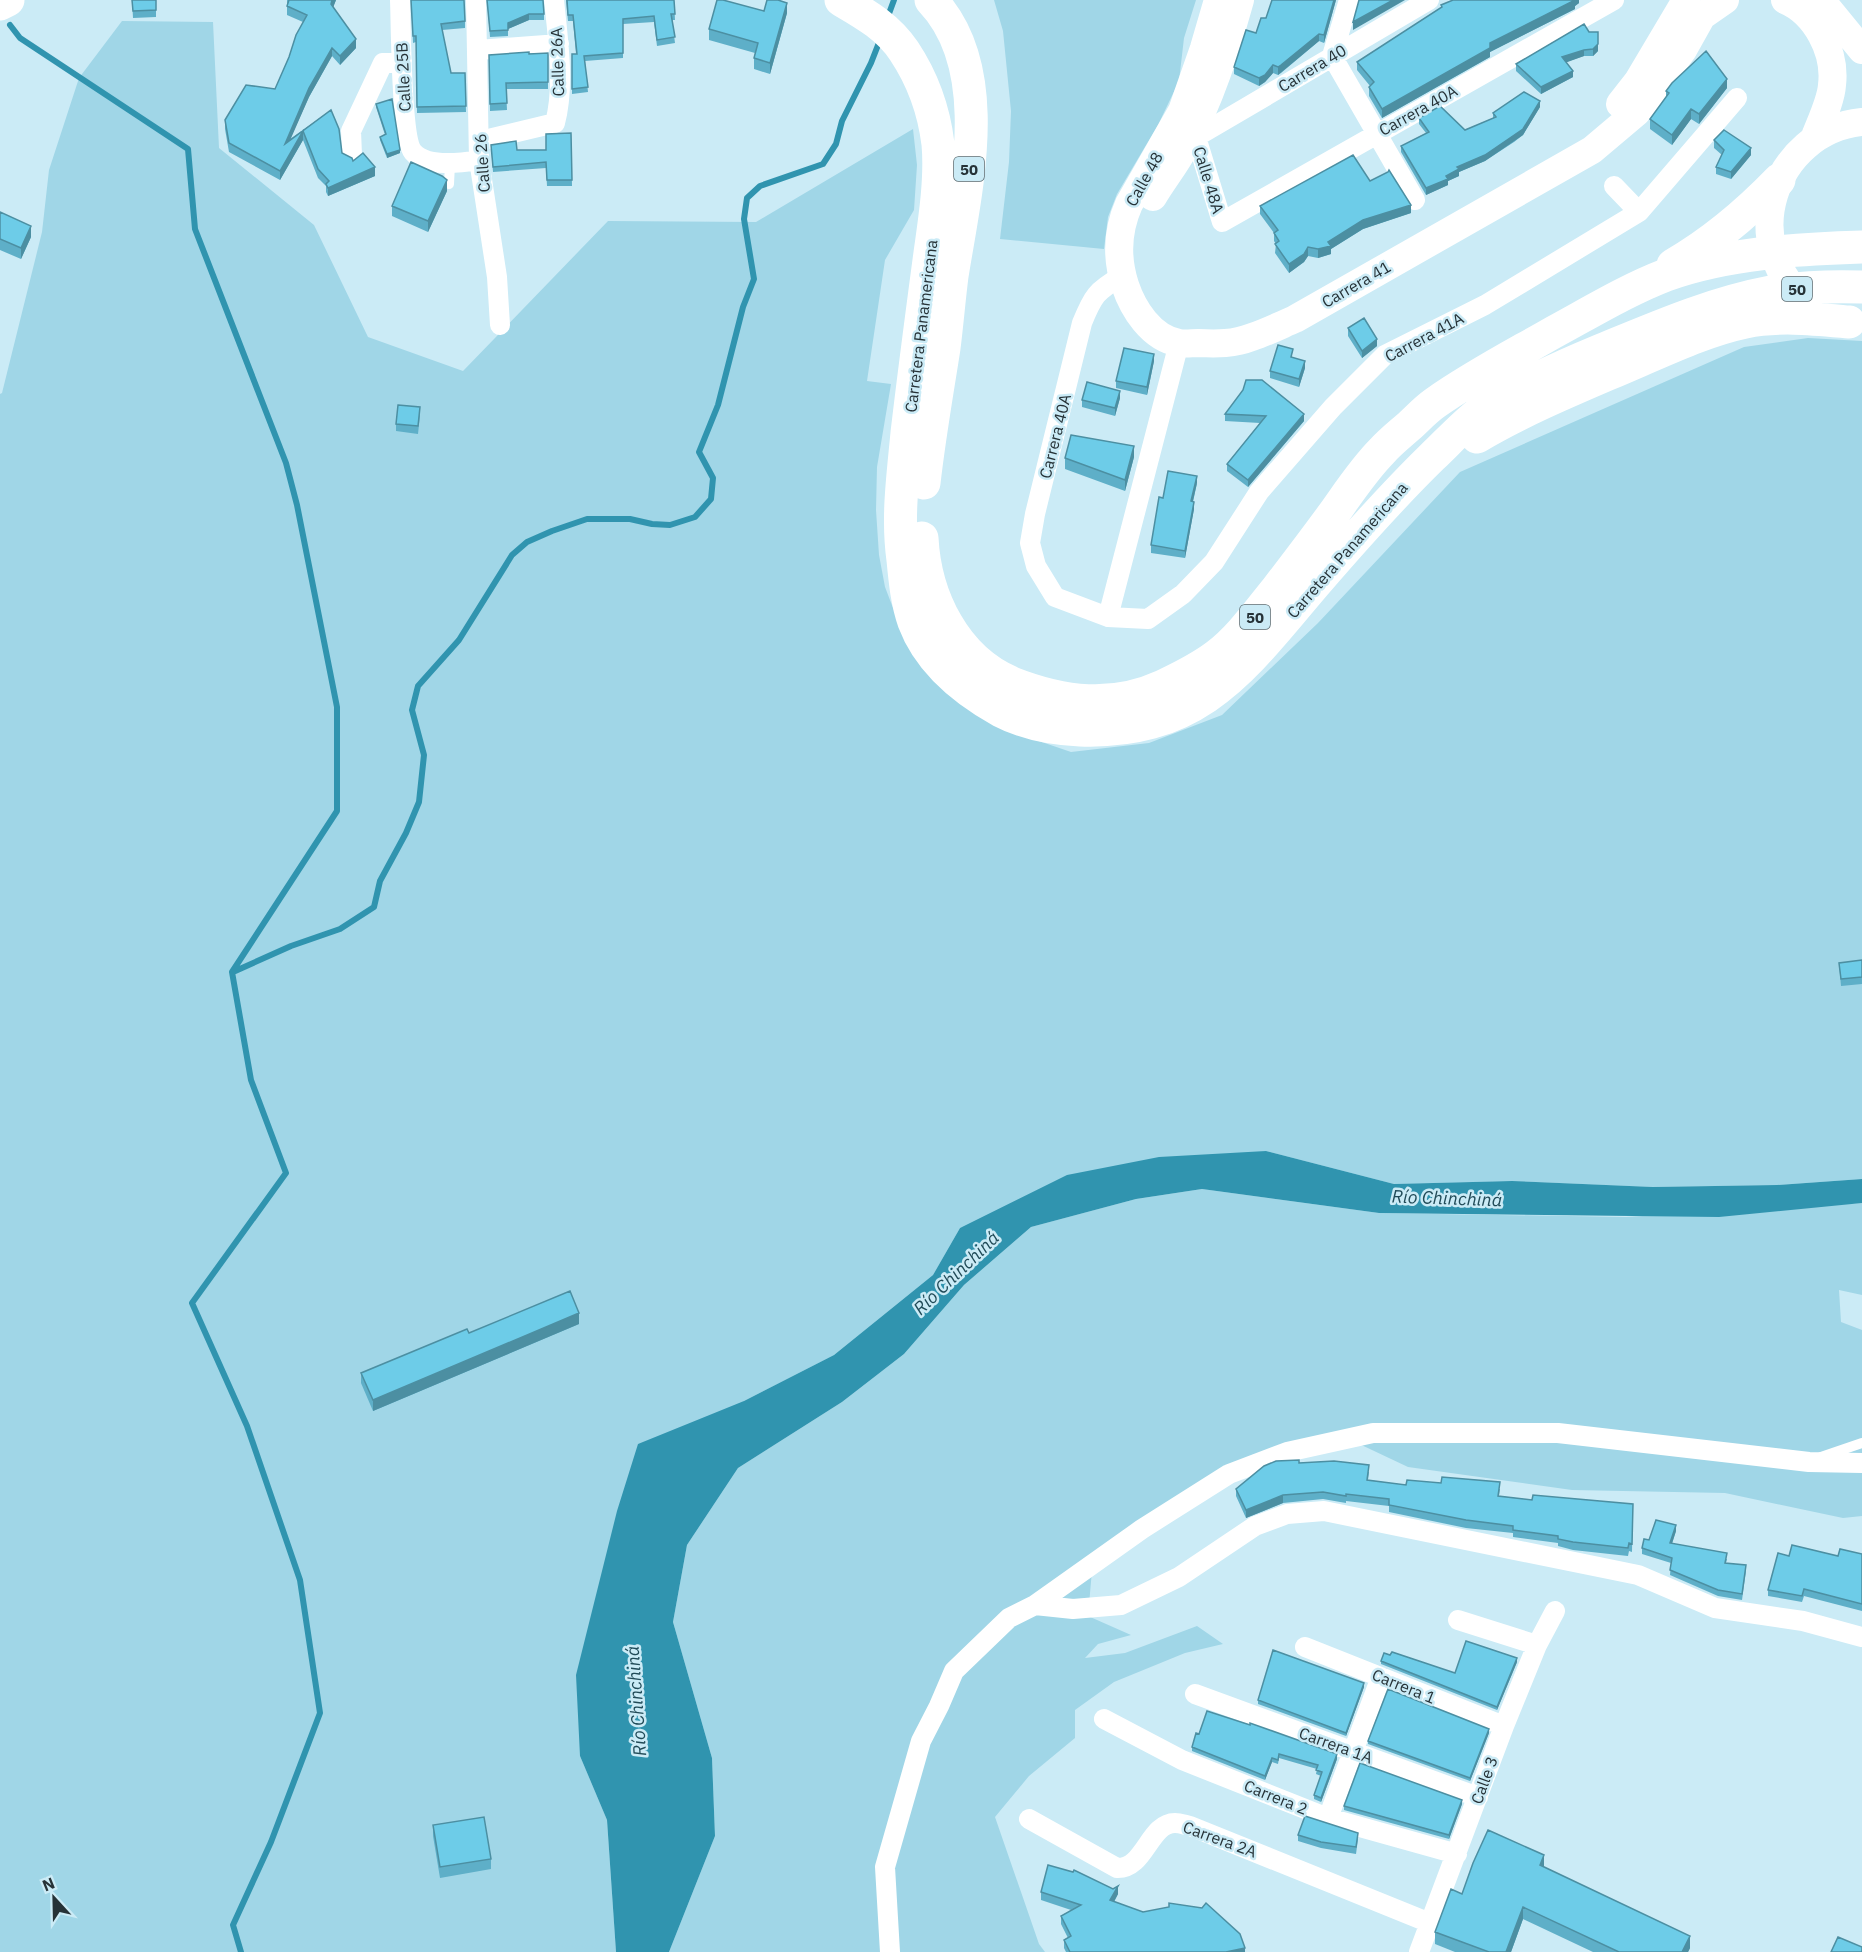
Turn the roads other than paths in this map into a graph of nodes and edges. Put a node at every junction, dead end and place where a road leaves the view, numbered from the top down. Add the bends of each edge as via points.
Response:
1 (8, 0) edge
2 (400, 0) edge
3 (476, 0) edge
4 (554, 0) edge
5 (841, 0) edge
6 (931, 0) edge
7 (1218, 0) edge
8 (1240, 0) edge
9 (1349, 0) edge
10 (1429, 0) edge
11 (1614, 0) edge
12 (1686, 0) edge
13 (1725, 0) edge
14 (1785, 0) edge
15 (1821, 0) edge
16 (0, 4) edge
17 (559, 44) junction
18 (1862, 50) edge
19 (478, 51) junction
20 (1332, 56) junction
21 (402, 62) junction
22 (1737, 98) dead end
23 (1862, 122) edge
24 (1188, 132) junction
25 (1377, 133) junction
26 (1814, 139) junction
27 (479, 150) junction
28 (352, 155) edge
29 (1779, 180) junction
30 (1614, 186) dead end
31 (1415, 200) dead end
32 (1639, 212) junction
33 (1222, 222) joint
34 (1862, 247) edge
35 (1122, 276) junction
36 (1862, 287) edge
37 (1617, 297) junction
38 (1856, 323) edge
39 (500, 325) dead end
40 (1188, 335) junction
41 (1417, 472) junction
42 (1107, 617) junction
43 (1862, 1443) edge
44 (1809, 1462) junction
45 (1862, 1463) edge
46 (1035, 1605) junction
47 (1555, 1611) dead end
48 (1458, 1620) dead end
49 (1862, 1637) edge
50 (1537, 1645) junction
51 (1305, 1647) dead end
52 (1381, 1677) junction
53 (1195, 1694) dead end
54 (1104, 1719) dead end
55 (1504, 1726) junction
56 (1353, 1751) junction
57 (1478, 1797) junction
58 (1029, 1818) dead end
59 (1328, 1818) junction
60 (1457, 1854) junction
61 (1431, 1923) junction
62 (890, 1952) edge
63 (1419, 1952) edge

1 - 16 highway
2 - 21 street, Calle 25B
3 - 19 street, Calle 26
4 - 17 street, Calle 26A
5 - 41 highway, Carretera Panamericana / 50 via 876,20 902,47 920,79 938,146 936,209 899,510 900,544 908,598 924,643 965,689 1016,718 1059,729 1120,730 1183,711 1236,675
6 - 37 highway, Carretera Panamericana / 50 via 950,26 967,75 971,148 921,508 923,553 940,613 958,642 984,667 1007,681 1062,699 1118,700 1150,692 1195,670 1218,655 1253,619 1380,453 1432,405 1483,371
7 - 24 main road, Calle 48 via 1188,96
8 - 24 main road, Calle 48 via 1216,78
9 - 20 street
10 - 20 street, Carrera 40
11 - 25 street, Carrera 40A
12 - 40 main road, Carrera 41 via 1638,81 1615,110 1591,131 1309,293 1244,323
13 - 40 main road, Carrera 41 via 1702,16 1683,51 1637,112 1592,150 1294,319 1252,337 1223,344
14 - 26 main road via 1807,14 1832,60 1832,87
15 - 18 main road
17 - 19 street
17 - 27 street, Calle 26A via 559,108 555,123
19 - 27 street, Calle 26
20 - 24 street, Carrera 40
20 - 25 street
21 - 27 street, Calle 25B via 407,134 413,152 449,174
21 - 28 street via 383,63 351,131
22 - 32 street, Carrera 41A
23 - 26 main road via 1832,129
24 - 33 street, Calle 48A
24 - 35 main road, Calle 48 via 1150,166 1123,217 1118,249
24 - 40 main road, Calle 48 via 1184,149 1151,200 1136,249 1140,277 1154,302
25 - 31 street
25 - 33 street, Carrera 40A
26 - 29 main road via 1794,157
27 - 39 street, Calle 26
29 - 37 highway via 1737,221 1691,255
29 - 38 main road via 1773,197 1770,234 1773,251 1789,284 1816,308
30 - 32 street
32 - 42 street, Carrera 41A via 1485,305 1385,355 1259,492 1214,562 1183,594 1148,619
34 - 37 highway, Carretera Panamericana / 50 via 1817,248 1712,263 1667,275
35 - 40 main road, Calle 48 via 1142,319 1167,339
35 - 42 street, Carrera 40A via 1092,299 1082,323 1030,543 1036,566 1055,597
36 - 41 highway, Carretera Panamericana / 50 via 1773,292 1734,301 1634,336 1520,387 1475,416
38 - 41 highway via 1794,318 1745,322 1710,333 1567,392 1490,429
40 - 42 street
43 - 44 lane
44 - 45 street
44 - 46 street via 1558,1433 1372,1433 1287,1452 1229,1474 1142,1529
46 - 49 street via 1073,1610 1120,1605 1179,1577 1255,1526 1287,1514 1324,1511 1638,1575 1714,1608 1803,1621
46 - 62 street via 1009,1618 954,1671 921,1741 885,1867
47 - 50 street, Calle 3
48 - 50 street
50 - 55 street, Calle 3
51 - 52 street, Carrera 1
52 - 55 street, Carrera 1
52 - 56 street
53 - 56 street, Carrera 1A
54 - 59 street, Carrera 2 via 1182,1760
55 - 57 street, Calle 3
56 - 57 street, Carrera 1A
56 - 59 street
57 - 60 street, Calle 3
58 - 61 street, Carrera 2A via 1117,1868 1140,1856 1160,1829 1173,1823 1190,1826
59 - 60 street, Carrera 2
60 - 61 street, Calle 3
61 - 63 street, Calle 3

